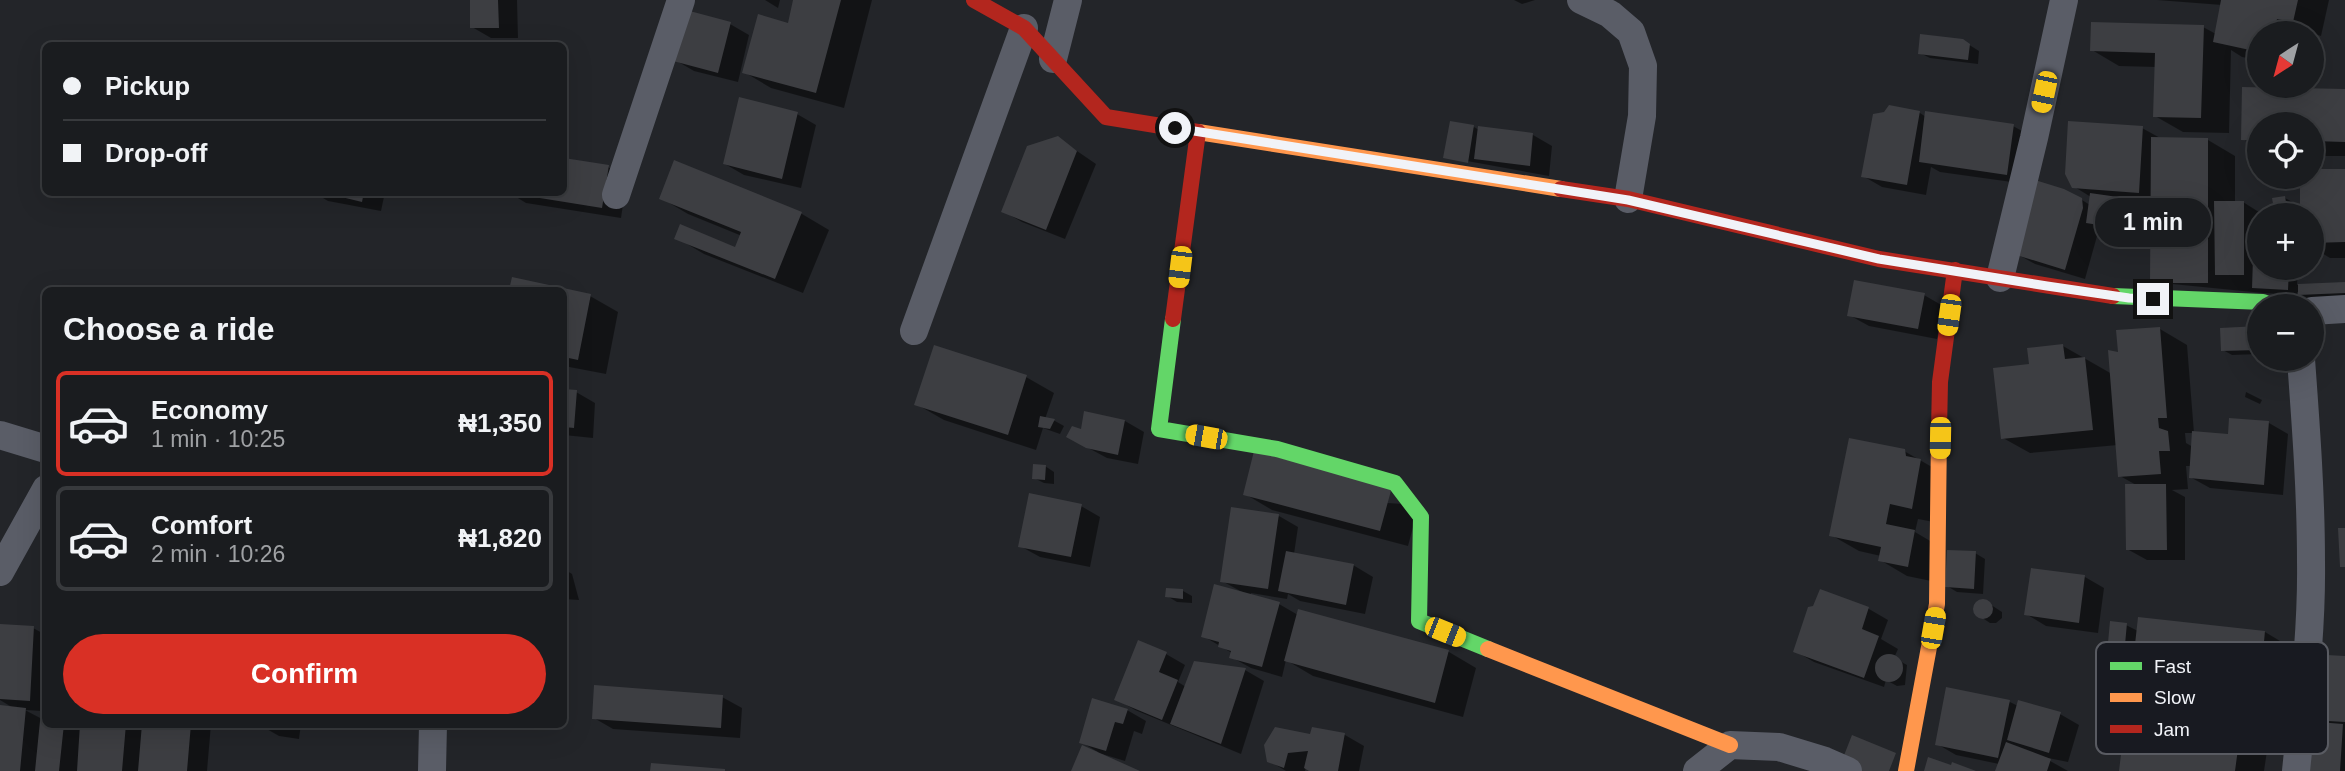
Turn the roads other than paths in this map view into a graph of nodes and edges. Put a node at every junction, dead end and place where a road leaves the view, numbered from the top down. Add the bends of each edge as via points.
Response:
1 (681, 0) edge
2 (974, 0) edge
3 (1068, 0) edge
4 (1581, 0) edge
5 (2064, 0) edge
6 (1024, 28) junction
7 (1053, 59) junction
8 (1198, 132) junction
9 (616, 195) dead end
10 (1628, 200) junction
11 (1955, 270) junction
12 (2000, 278) junction
13 (2247, 302) edge
14 (2345, 309) edge
15 (2324, 310) edge
16 (914, 331) dead end
17 (2302, 371) edge
18 (0, 435) edge
19 (42, 448) edge
20 (42, 496) edge
21 (0, 572) edge
22 (2308, 642) edge
23 (433, 728) edge
24 (1730, 745) junction
25 (432, 771) edge
26 (1697, 771) edge
27 (1848, 771) edge
28 (1906, 771) edge

1 - 9 street
2 - 6 street
3 - 7 street
4 - 10 street via 1610,14 1631,32 1643,66 1642,117
5 - 12 street
6 - 7 street
6 - 16 street
7 - 8 street via 1106,117
8 - 10 street
8 - 24 street via 1159,429 1277,449 1395,483 1421,517 1419,621
10 - 11 street via 1879,259
11 - 12 street
11 - 28 street via 1940,382 1937,604
12 - 13 street via 2129,298
14 - 15 street
17 - 22 street via 2311,565
18 - 19 street
20 - 21 street
23 - 25 street
24 - 26 street
24 - 27 street via 1779,747

